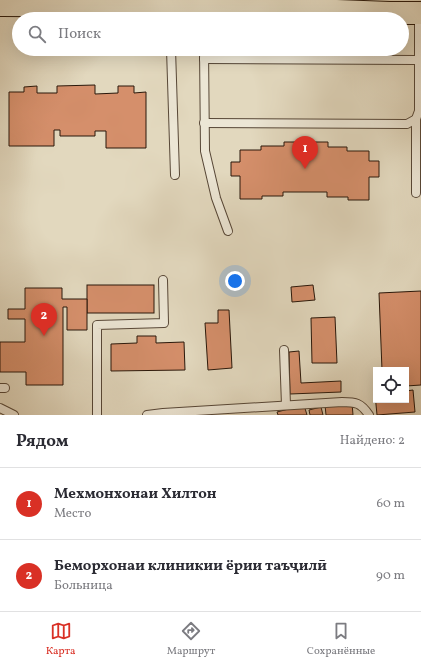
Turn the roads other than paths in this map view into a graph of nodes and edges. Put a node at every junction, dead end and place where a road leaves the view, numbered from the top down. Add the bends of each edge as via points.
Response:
1 (0, 5) edge
2 (204, 6) edge
3 (363, 12) edge
4 (409, 13) edge
5 (420, 13) edge
6 (171, 56) edge
7 (204, 59) joint
8 (418, 60) junction
9 (416, 119) junction
10 (204, 123) junction
11 (175, 175) dead end
12 (416, 194) dead end
13 (228, 231) dead end
14 (163, 280) dead end
15 (284, 350) dead end
16 (286, 405) junction
17 (0, 408) edge
18 (14, 415) edge
19 (97, 415) edge
20 (147, 415) edge
21 (369, 415) edge

1 - 2 highway via 170,9
2 - 3 highway
4 - 5 highway
5 - 8 lane
6 - 11 lane
7 - 8 lane
7 - 10 lane
8 - 9 lane via 419,111
9 - 10 lane via 408,124
9 - 12 lane
10 - 13 lane via 205,151 216,198
14 - 19 lane via 164,323 97,325
15 - 16 lane
16 - 20 lane
16 - 21 lane via 353,402 363,406
17 - 18 lane

